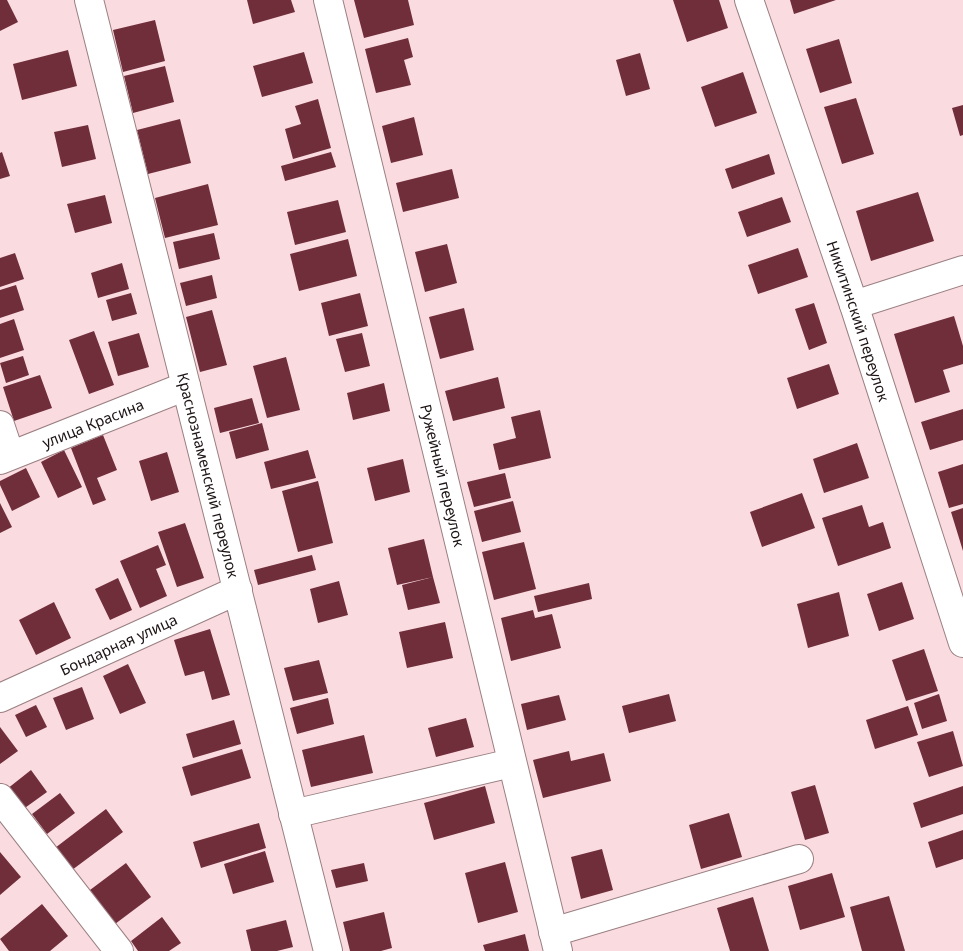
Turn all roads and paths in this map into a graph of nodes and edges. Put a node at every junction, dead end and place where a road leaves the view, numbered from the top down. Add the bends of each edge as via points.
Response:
1 (89, 0) edge
2 (328, 0) edge
3 (749, 0) edge
4 (963, 270) edge
5 (854, 305) junction
6 (186, 386) junction
7 (0, 425) edge
8 (5, 457) edge
9 (238, 590) junction
10 (963, 644) edge
11 (0, 698) edge
12 (512, 763) junction
13 (0, 798) edge
14 (294, 814) junction
15 (799, 859) dead end
16 (556, 942) edge
17 (119, 951) edge
18 (328, 951) edge

1 - 6 street, Краснознаменский переулок
2 - 12 street, Ружейный переулок
3 - 5 street, Никитинский переулок
4 - 5 street
5 - 10 street, Никитинский переулок
6 - 8 street, улица Красина
6 - 9 street, Краснознаменский переулок
7 - 8 street
9 - 11 street, Бондарная улица
9 - 14 street, Краснознаменский переулок
12 - 14 street
12 - 16 street, Ружейный переулок
13 - 17 street
14 - 18 street, Краснознаменский переулок
15 - 16 street

